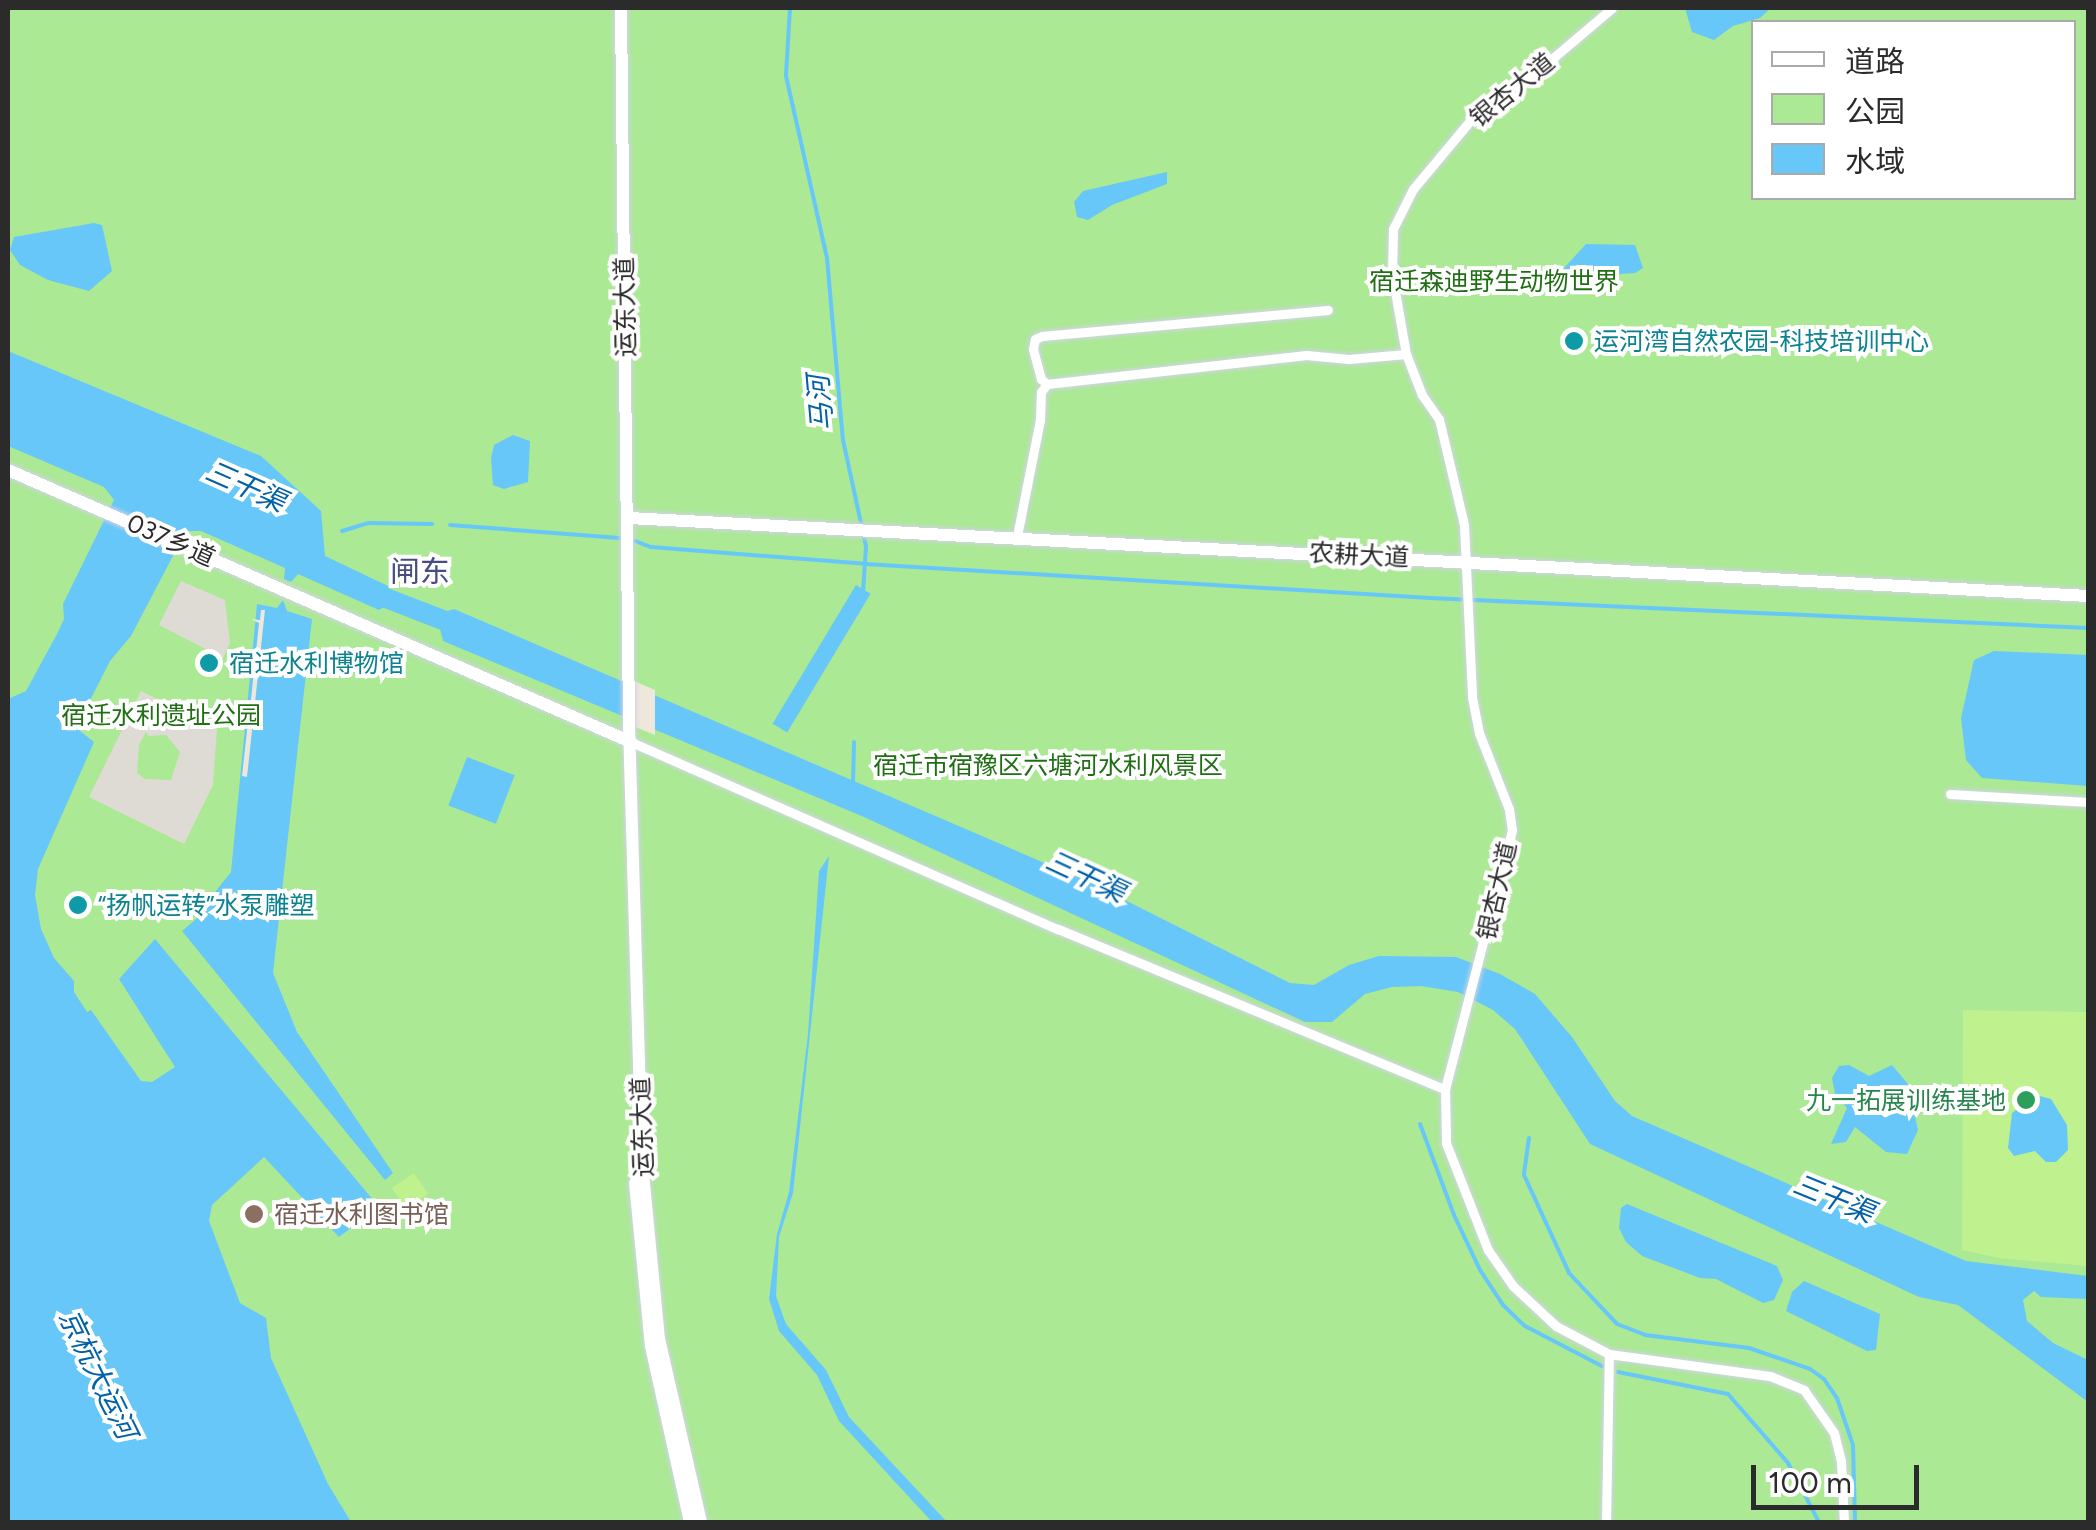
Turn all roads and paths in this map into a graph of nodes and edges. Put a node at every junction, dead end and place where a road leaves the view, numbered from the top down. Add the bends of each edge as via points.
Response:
1 (621, 8) edge
2 (1612, 8) edge
3 (1328, 310) dead end
4 (1406, 354) junction
5 (1046, 384) junction
6 (8, 470) edge
7 (628, 518) junction
8 (1016, 536) junction
9 (1466, 560) junction
10 (2088, 596) edge
11 (629, 735) junction
12 (1950, 794) dead end
13 (2088, 802) edge
14 (1445, 1089) junction
15 (1608, 1354) junction
16 (690, 1522) edge
17 (701, 1522) edge
18 (1606, 1522) edge
19 (1844, 1522) edge

1 - 7 main road, 运东大道
2 - 4 street, 银杏大道 via 1479,110 1413,189 1392,229 1392,274
3 - 5 street via 1042,336 1032,349
4 - 5 street via 1306,355
4 - 9 street, 银杏大道 via 1439,420
5 - 8 street
6 - 11 main road, 037乡道
7 - 8 main road, 农耕大道
7 - 11 main road, 运东大道
8 - 9 main road, 农耕大道
9 - 10 main road, 农耕大道
9 - 14 street, 银杏大道 via 1472,696 1512,830
11 - 14 street via 1067,934
11 - 16 main road, 运东大道 via 638,1244
11 - 17 main road, 运东大道 via 647,1232 659,1339
12 - 13 street
14 - 15 street, 银杏大道 via 1446,1143 1488,1250 1531,1305
15 - 18 street
15 - 19 street, 银杏大道 via 1770,1376 1804,1390 1834,1433

